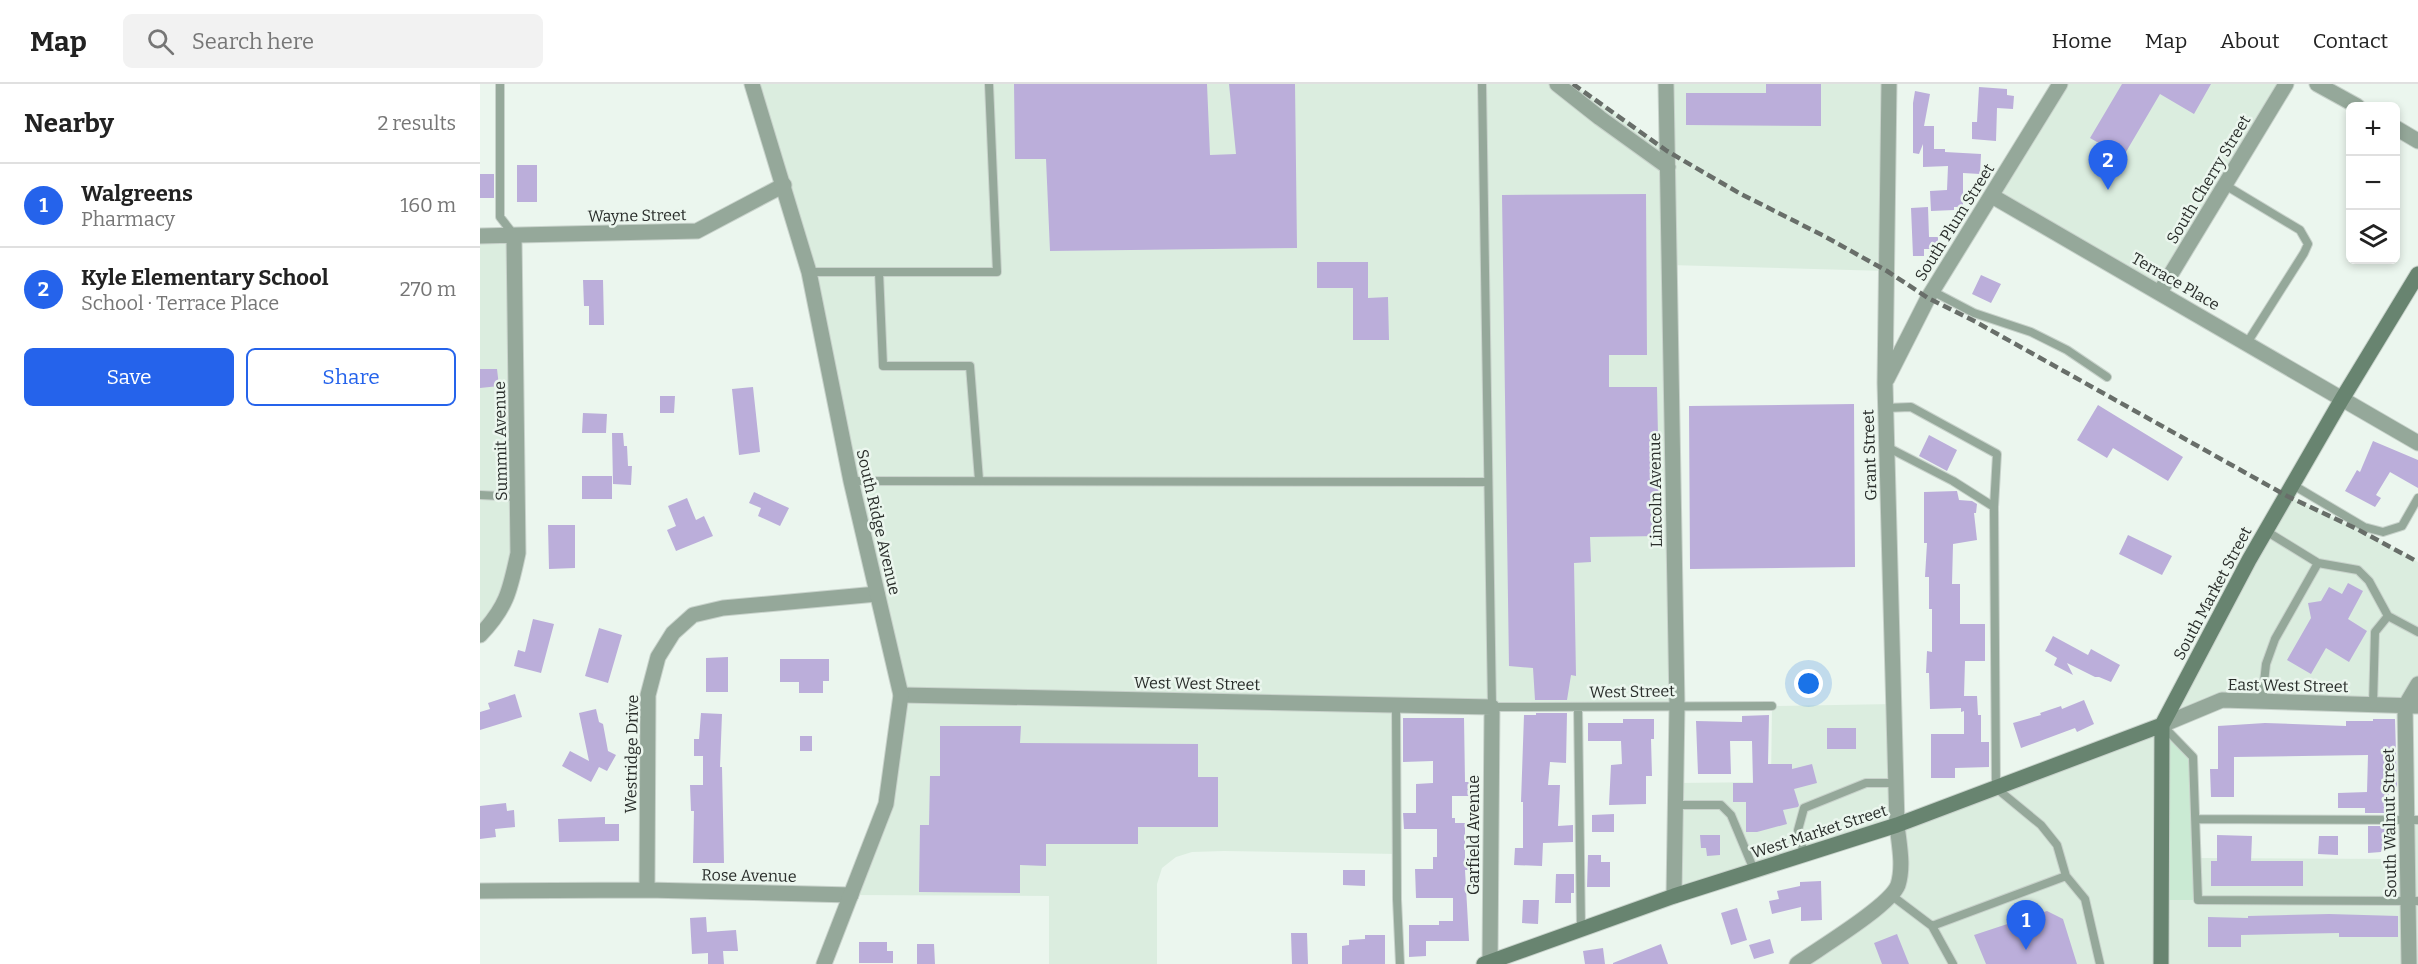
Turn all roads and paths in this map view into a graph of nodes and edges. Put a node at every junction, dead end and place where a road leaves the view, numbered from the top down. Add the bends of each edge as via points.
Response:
1 (500, 84) edge
2 (752, 84) edge
3 (989, 84) edge
4 (1482, 84) edge
5 (1557, 84) edge
6 (1666, 84) edge
7 (1889, 84) edge
8 (2060, 84) edge
9 (2286, 84) edge
10 (2317, 84) edge
11 (2350, 102) edge
12 (2400, 130) edge
13 (2418, 141) edge
14 (1668, 167) junction
15 (784, 185) junction
16 (2225, 185) junction
17 (1992, 196) junction
18 (480, 236) edge
19 (514, 236) junction
20 (809, 272) junction
21 (879, 272) junction
22 (2418, 274) edge
23 (1932, 291) junction
24 (2160, 292) junction
25 (2247, 343) junction
26 (2107, 377) dead end
27 (1885, 383) junction
28 (2342, 399) junction
29 (1885, 408) junction
30 (2418, 443) edge
31 (1886, 446) junction
32 (980, 480) junction
33 (851, 481) junction
34 (1488, 482) junction
35 (2293, 485) junction
36 (480, 495) edge
37 (519, 496) junction
38 (2418, 498) edge
39 (1994, 507) junction
40 (2266, 531) junction
41 (2318, 563) junction
42 (877, 594) junction
43 (2388, 616) junction
44 (2418, 632) edge
45 (480, 635) edge
46 (2418, 684) edge
47 (901, 695) junction
48 (2262, 701) junction
49 (2373, 705) junction
50 (1396, 706) junction
51 (1677, 706) junction
52 (1772, 706) dead end
53 (2411, 706) edge
54 (1492, 707) junction
55 (1578, 707) junction
56 (2162, 725) junction
57 (1896, 783) junction
58 (1996, 788) junction
59 (1675, 806) junction
60 (2196, 819) junction
61 (2413, 820) edge
62 (1897, 825) junction
63 (1804, 854) junction
64 (1755, 870) junction
65 (2066, 876) junction
66 (647, 890) junction
67 (480, 891) edge
68 (851, 895) junction
69 (1891, 895) junction
70 (1674, 896) junction
71 (2413, 901) edge
72 (1932, 926) junction
73 (1581, 929) junction
74 (1487, 963) edge
75 (824, 964) edge
76 (1400, 964) edge
77 (1797, 964) edge
78 (1953, 964) edge
79 (2100, 964) edge
80 (2161, 964) edge
81 (2409, 964) edge

1 - 19 lane via 500,217
2 - 15 street, South Ridge Avenue
3 - 21 lane via 997,272
4 - 34 lane
5 - 14 street
6 - 14 street, Lincoln Avenue
7 - 27 street, Grant Street
8 - 17 street, South Plum Street
9 - 16 street, South Cherry Street
10 - 11 street
12 - 13 street
14 - 51 street, Lincoln Avenue
15 - 19 street, Wayne Street via 697,231
15 - 20 street, South Ridge Avenue
16 - 24 street, South Cherry Street
16 - 25 lane via 2300,230 2308,244
17 - 23 street, South Plum Street
17 - 24 street, Terrace Place
18 - 19 street, Wayne Street
19 - 37 street, Summit Avenue
20 - 21 lane
20 - 33 street, South Ridge Avenue
21 - 32 lane via 883,366 970,366
22 - 28 main road, South Market Street
23 - 26 lane via 1974,313 2031,332
23 - 27 street, South Plum Street
24 - 25 street, Terrace Place
25 - 28 street, Terrace Place
27 - 29 street, Grant Street
28 - 30 street, Terrace Place
28 - 35 main road, South Market Street
29 - 31 street, Grant Street
29 - 39 lane via 1911,406 1997,454
31 - 39 lane
31 - 57 street, Grant Street
32 - 33 lane
32 - 34 lane
33 - 42 street, South Ridge Avenue
34 - 54 lane
35 - 38 lane via 2364,527 2383,532 2402,526
35 - 40 main road, South Market Street
36 - 37 lane
37 - 45 street, Summit Avenue via 518,554 509,595
39 - 58 lane
40 - 41 lane
40 - 56 main road, South Market Street
41 - 43 lane via 2358,570 2369,581
41 - 48 lane via 2276,639 2266,664
42 - 47 street, South Ridge Avenue
42 - 66 street, Westridge Drive via 723,608 693,615 673,633 658,657 648,695
43 - 44 lane
43 - 49 lane via 2375,632
46 - 53 street
47 - 50 street, West West Street
47 - 68 street, South Ridge Avenue via 886,804
48 - 49 street, East West Street
48 - 56 street, East West Street via 2222,700
49 - 53 street, East West Street
50 - 54 street, West West Street
50 - 76 lane
51 - 52 lane, West Street
51 - 55 lane, West Street
51 - 59 street, Lincoln Avenue
53 - 61 street, South Walnut Street
54 - 55 lane, West Street
54 - 74 street, Garfield Avenue
55 - 73 lane
56 - 58 main road, West Market Street
56 - 60 lane via 2193,757
56 - 80 main road, South Market Street
57 - 62 street, Grant Street
57 - 63 lane via 1866,783 1804,808 1798,830
58 - 62 main road, West Market Street
58 - 65 lane via 2049,834 2057,845
59 - 64 lane via 1721,805 1731,815
59 - 70 street, Lincoln Avenue
60 - 61 lane
60 - 71 lane via 2198,900
61 - 71 street, South Walnut Street
62 - 63 main road, West Market Street
62 - 69 street, Grant Street via 1901,864 1898,886
63 - 64 main road, West Market Street
64 - 70 main road, West Market Street
65 - 72 lane
65 - 79 lane via 2085,899
66 - 67 street
66 - 68 street, Rose Avenue
68 - 75 street, South Ridge Avenue
69 - 72 lane
69 - 77 street
70 - 73 main road, West Market Street
71 - 81 street, South Walnut Street
72 - 78 lane
73 - 74 main road, West Market Street

